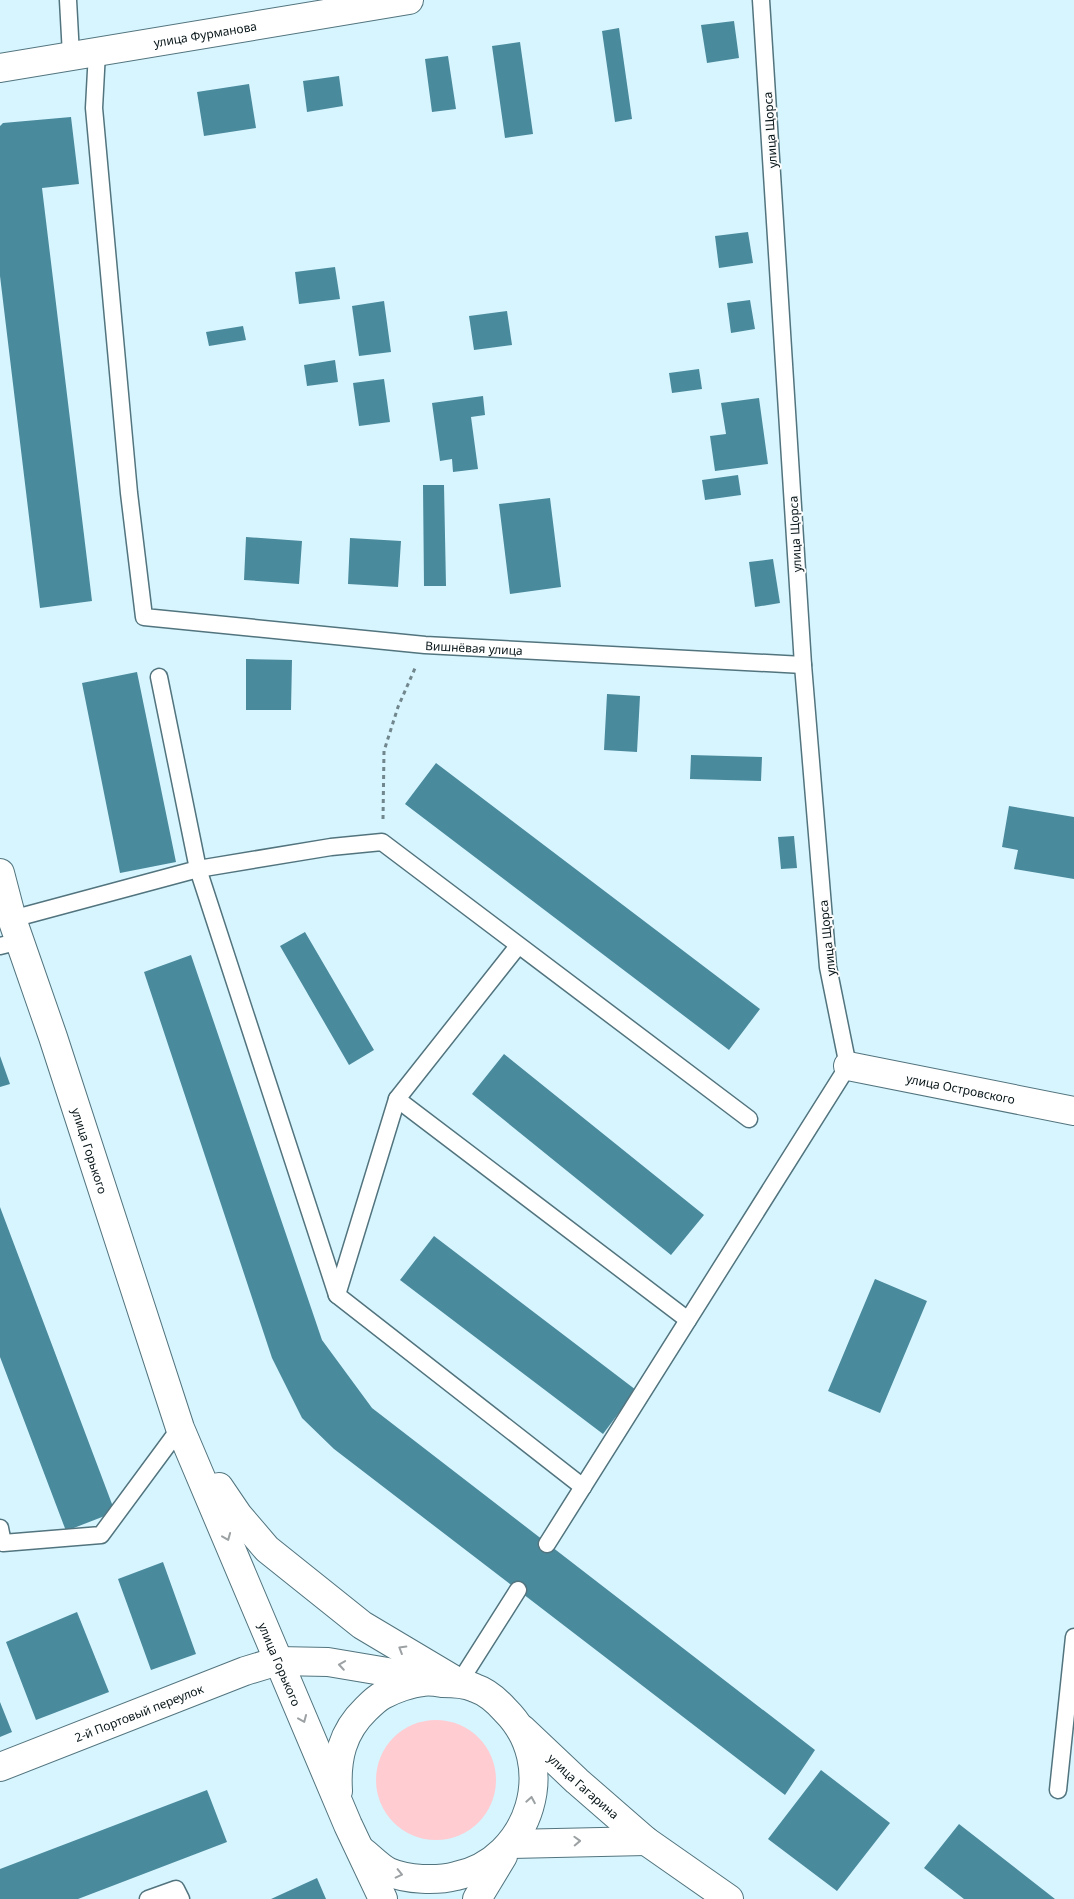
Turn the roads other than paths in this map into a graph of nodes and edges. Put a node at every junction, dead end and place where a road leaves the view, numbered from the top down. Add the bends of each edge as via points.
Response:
1 (68, 0) edge
2 (761, 0) edge
3 (400, 1) edge
4 (84, 54) junction
5 (0, 68) edge
6 (803, 665) junction
7 (159, 677) dead end
8 (198, 869) junction
9 (0, 874) edge
10 (10, 935) edge
11 (518, 946) junction
12 (848, 1066) junction
13 (397, 1099) junction
14 (1074, 1112) edge
15 (749, 1119) dead end
16 (337, 1295) junction
17 (688, 1320) junction
18 (180, 1428) junction
19 (583, 1487) junction
20 (1, 1541) edge
21 (546, 1544) dead end
22 (518, 1590) dead end
23 (1074, 1637) edge
24 (278, 1661) junction
25 (459, 1683) junction
26 (522, 1729) junction
27 (1068, 1750) edge
28 (0, 1767) edge
29 (1058, 1790) dead end
30 (338, 1800) junction
31 (646, 1841) junction
32 (511, 1844) junction
33 (358, 1848) junction
34 (148, 1899) edge
35 (181, 1899) edge
36 (383, 1899) edge
37 (477, 1899) edge
38 (730, 1899) edge

1 - 4 lane
2 - 6 lane, улица Щорса
3 - 4 main road, улица Фурманова
4 - 5 main road, улица Фурманова
4 - 6 lane, Вишнёвая улица via 94,108 144,617 425,645
6 - 12 lane, улица Щорса via 828,967
7 - 8 lane
8 - 10 lane
8 - 11 lane via 382,842
8 - 16 lane
9 - 10 main road, улица Горького
10 - 18 main road, улица Горького via 53,1037
11 - 13 lane
11 - 15 lane
12 - 14 main road, улица Островского
12 - 17 lane
13 - 16 lane
13 - 17 lane
16 - 19 lane
17 - 19 lane
18 - 20 lane via 101,1535
18 -> 24 main road, улица Горького
25 -> 18 main road, улица Горького via 362,1625 267,1549 238,1515
19 - 21 lane
22 - 25 lane
23 - 27 lane
25 -> 24 main road, 2-й Портовый переулок via 328,1662
24 - 28 main road, 2-й Портовый переулок
24 -> 30 main road, улица Горького
25 - 26 main road, улица Гагарина via 476,1688 494,1699
25 - 30 main road via 423,1682 383,1695 372,1703 353,1723 340,1749
26 - 31 main road, улица Гагарина
32 -> 26 main road via 524,1823 532,1800 534,1775
27 - 29 lane
30 - 33 main road, улица Горького
32 -> 31 main road
31 - 38 main road, улица Гагарина
33 -> 32 main road via 389,1872 442,1880 476,1870 491,1862
32 - 37 main road
33 - 36 main road, улица Горького
34 - 35 lane via 176,1889

